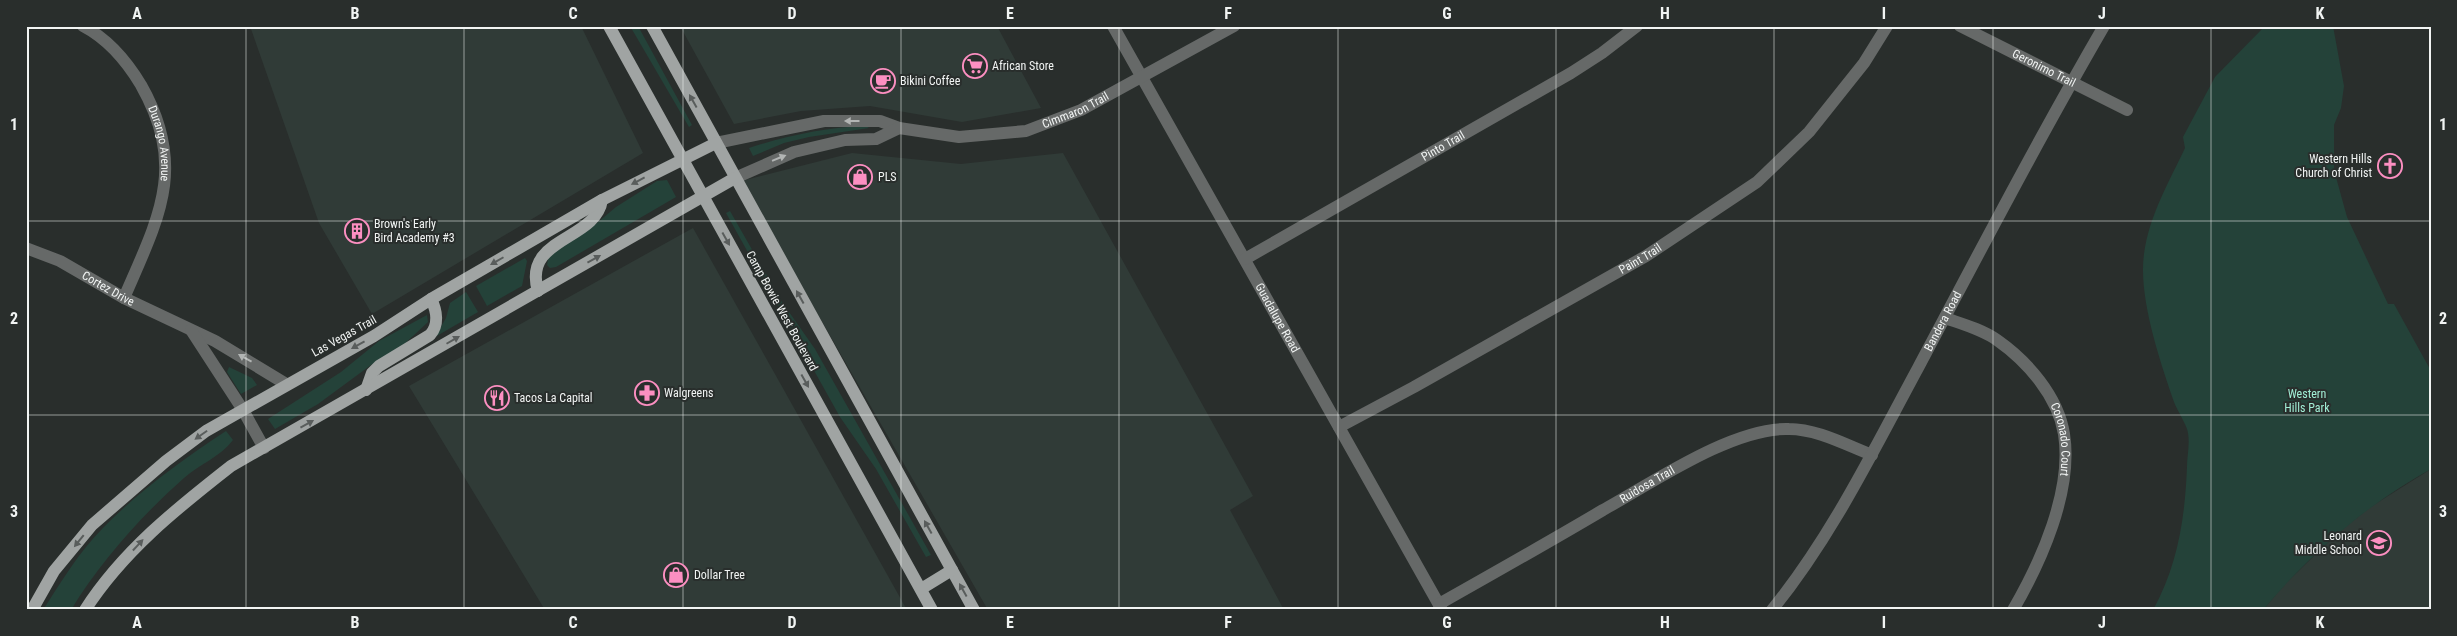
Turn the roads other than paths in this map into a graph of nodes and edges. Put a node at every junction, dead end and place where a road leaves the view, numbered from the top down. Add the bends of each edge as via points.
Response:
1 (83, 26) edge
2 (609, 26) edge
3 (652, 26) edge
4 (1113, 26) edge
5 (1234, 26) edge
6 (1637, 26) edge
7 (1887, 26) edge
8 (1960, 26) edge
9 (2104, 26) edge
10 (96, 30) edge
11 (1142, 77) junction
12 (2071, 82) junction
13 (2127, 110) dead end
14 (899, 128) junction
15 (716, 144) junction
16 (682, 159) junction
17 (735, 178) junction
18 (703, 196) junction
19 (602, 200) junction
20 (26, 248) edge
21 (1245, 260) junction
22 (538, 291) junction
23 (124, 298) junction
24 (431, 299) junction
25 (1945, 318) junction
26 (191, 330) junction
27 (286, 384) junction
28 (366, 390) junction
29 (242, 410) junction
30 (1339, 427) junction
31 (264, 448) junction
32 (1872, 455) junction
33 (952, 570) junction
34 (921, 589) junction
35 (1440, 607) edge
36 (32, 610) edge
37 (85, 610) edge
38 (932, 610) edge
39 (974, 610) edge
40 (1772, 610) edge
41 (2012, 610) edge

1 - 10 street, Durango Avenue
2 - 16 main road, Camp Bowie West Boulevard
15 -> 3 main road, Camp Bowie West Boulevard
4 - 11 street, Guadalupe Road
5 - 11 street, Cimmaron Trail
6 - 21 street, Pinto Trail via 1571,73
7 - 30 street, Paint Trail via 1864,63 1808,132 1757,182 1646,256
8 - 12 street, Geronimo Trail
9 - 12 street, Bandera Road
10 - 23 street, Durango Avenue via 133,72 159,122 165,150 167,174 156,224
11 - 14 street, Cimmaron Trail via 1081,110 1026,131 959,137
11 - 21 street, Guadalupe Road
12 - 13 street, Geronimo Trail
12 - 25 street, Bandera Road
14 -> 15 street, Cimmaron Trail via 880,120 824,121
17 -> 14 street via 794,152 845,140 876,139
15 - 16 main road, Las Vegas Trail
15 - 17 main road, Camp Bowie West Boulevard
16 - 18 main road, Camp Bowie West Boulevard
16 -> 19 main road, Las Vegas Trail
17 - 18 main road
33 -> 17 main road, Camp Bowie West Boulevard
22 -> 18 main road
18 -> 34 main road, Camp Bowie West Boulevard
19 - 22 main road via 601,211 593,219 541,258 534,278
19 -> 24 main road, Las Vegas Trail
20 - 23 street, Cortez Drive via 60,261
21 - 30 street, Guadalupe Road
28 -> 22 main road
23 - 26 street, Cortez Drive
24 -> 27 main road, Las Vegas Trail via 374,336
24 - 28 main road via 435,329 379,366 372,373
25 - 32 street, Bandera Road
25 - 41 street, Coronado Court via 1997,340 2029,369 2057,410 2064,434 2064,465 2051,530
27 -> 26 street, Cortez Drive
26 - 29 street
27 - 29 main road, Las Vegas Trail
31 -> 28 main road
29 - 31 street
29 -> 36 main road, Las Vegas Trail via 184,446 92,525 54,571
30 - 35 street, Guadalupe Road
37 -> 31 main road via 99,588 157,524 231,466
32 - 35 street, Ruidosa Trail via 1811,432 1768,430 1743,437 1670,473
32 - 40 street, Bandera Road via 1823,542
33 - 34 main road
39 -> 33 main road, Camp Bowie West Boulevard
34 - 38 main road, Camp Bowie West Boulevard

